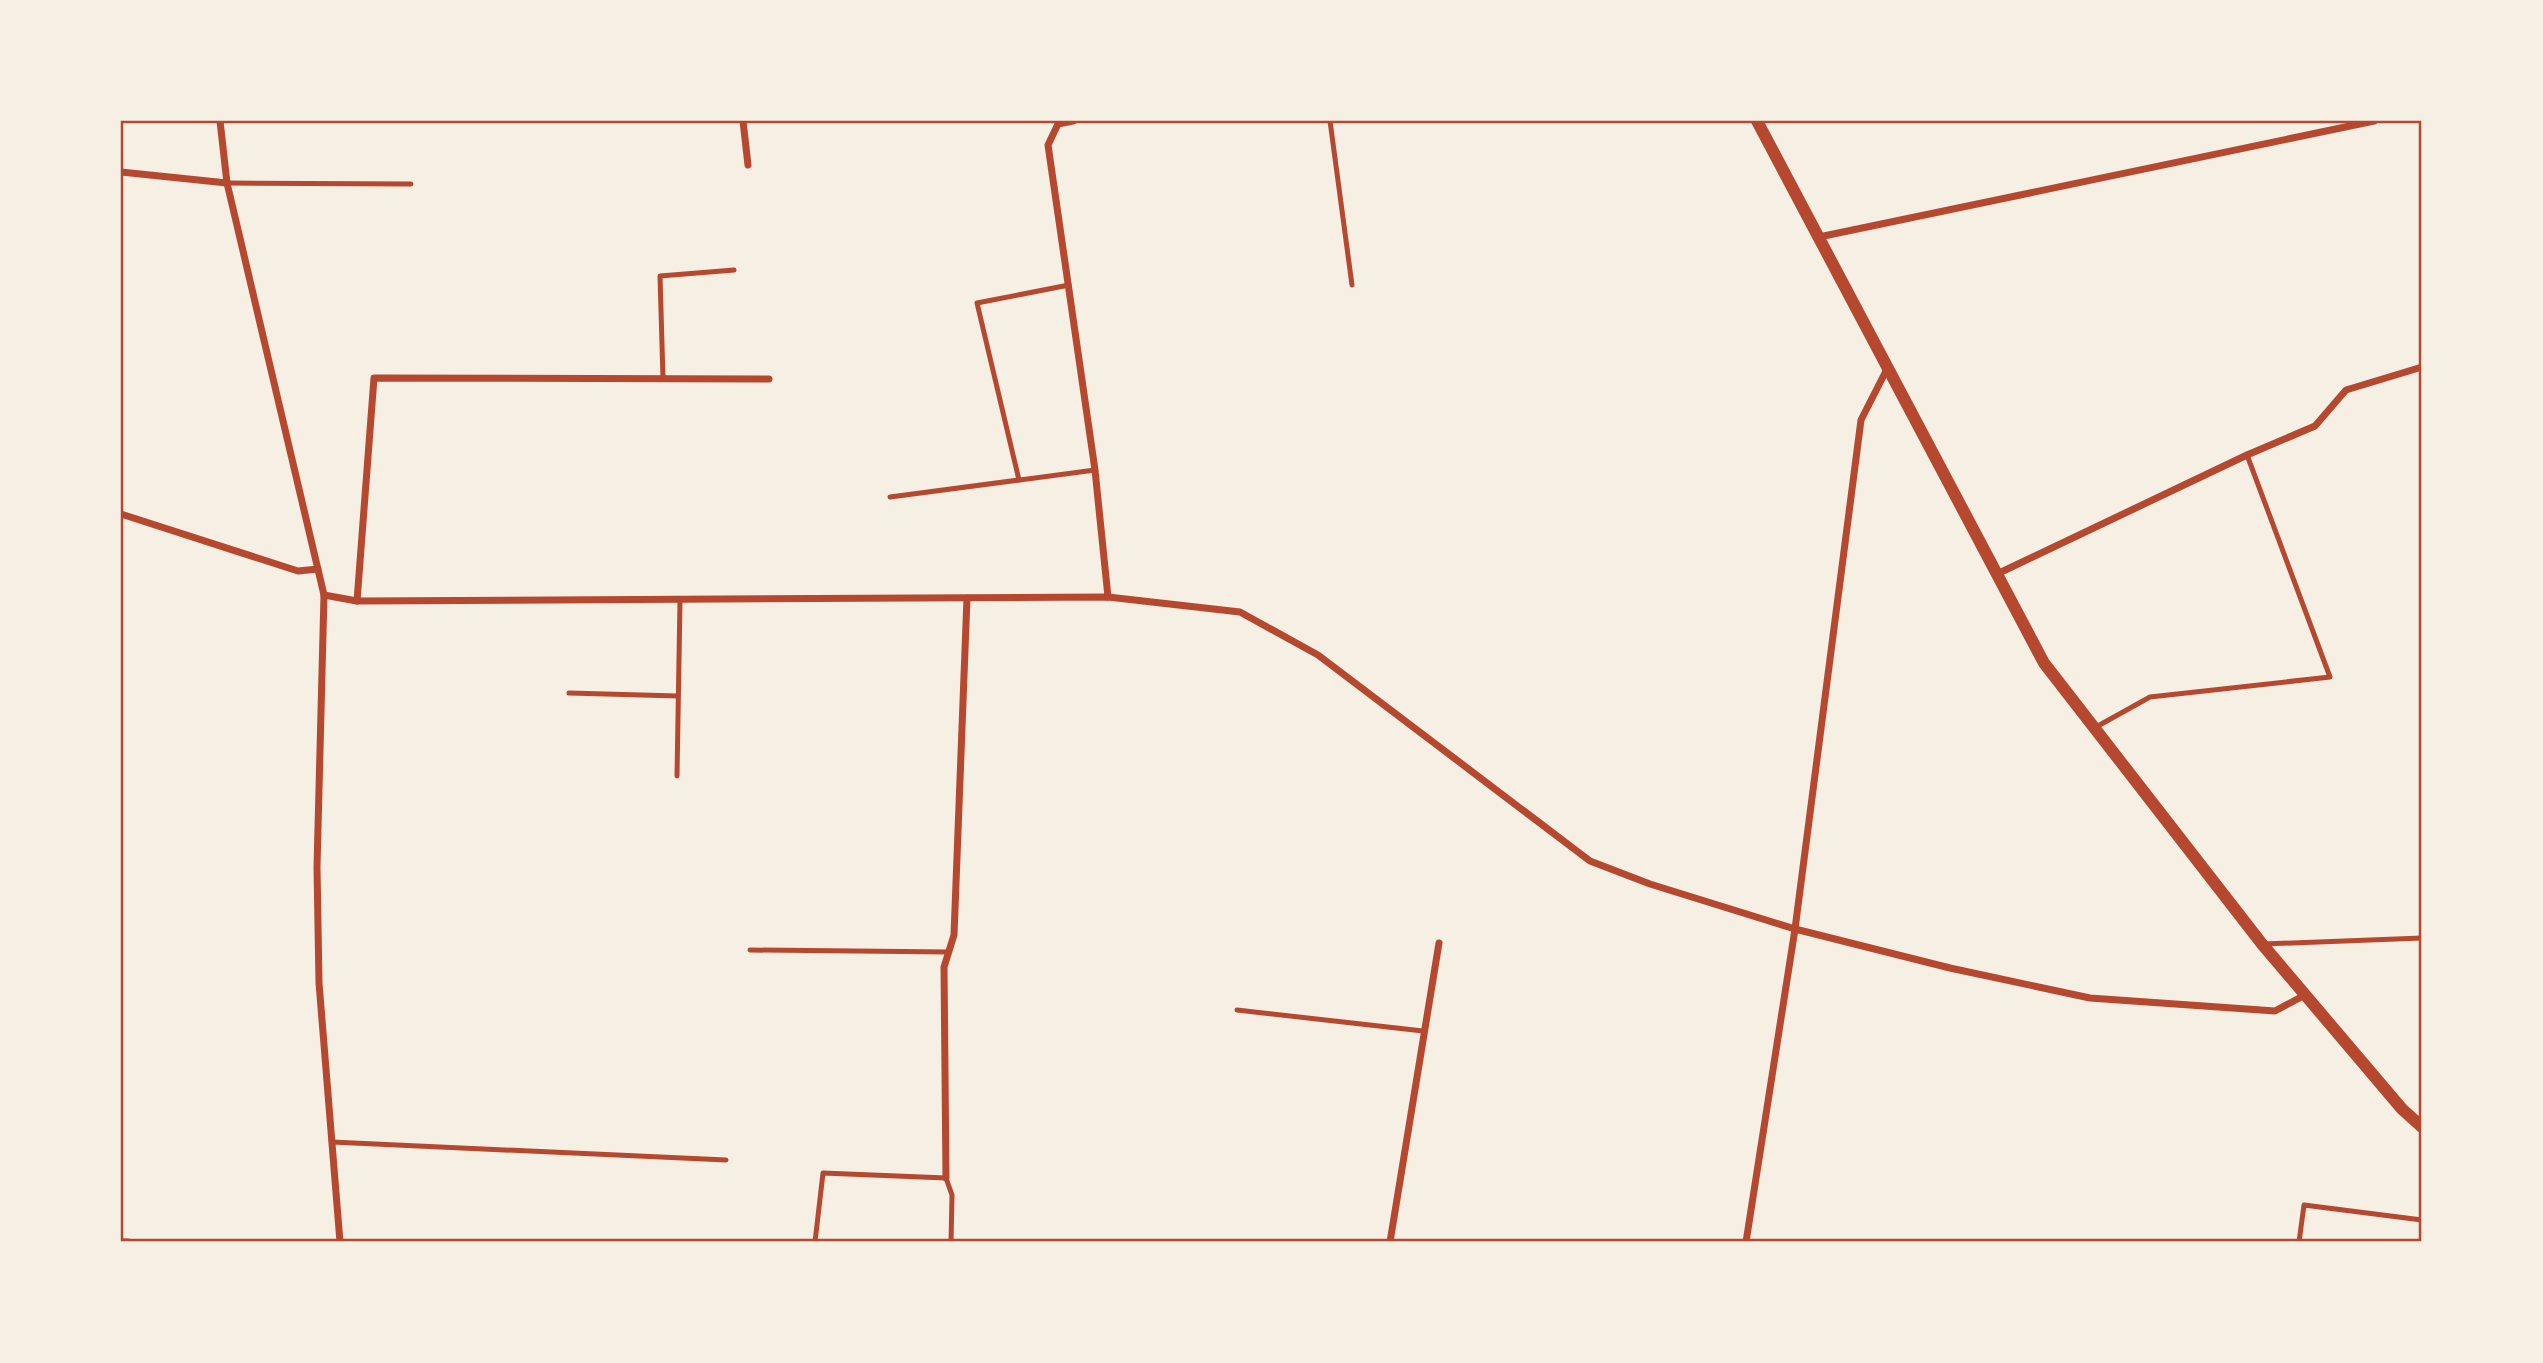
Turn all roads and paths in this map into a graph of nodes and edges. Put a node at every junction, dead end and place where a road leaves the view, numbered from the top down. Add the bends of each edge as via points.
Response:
1 (220, 121) edge
2 (743, 121) edge
3 (1073, 121) edge
4 (1331, 121) edge
5 (1756, 121) edge
6 (2374, 121) edge
7 (748, 165) dead end
8 (121, 172) edge
9 (227, 183) junction
10 (411, 184) dead end
11 (1819, 237) junction
12 (734, 270) dead end
13 (1069, 285) junction
14 (1352, 285) dead end
15 (2422, 367) edge
16 (1887, 369) junction
17 (663, 379) junction
18 (769, 379) dead end
19 (2247, 456) junction
20 (1096, 470) junction
21 (1019, 480) junction
22 (891, 497) dead end
23 (121, 514) edge
24 (318, 569) junction
25 (1997, 574) junction
26 (324, 595) junction
27 (1108, 597) junction
28 (967, 598) junction
29 (357, 601) junction
30 (680, 601) junction
31 (569, 693) dead end
32 (678, 696) junction
33 (2094, 728) junction
34 (677, 776) dead end
35 (1795, 929) junction
36 (2422, 938) edge
37 (1438, 943) dead end
38 (2262, 944) junction
39 (750, 950) dead end
40 (949, 952) junction
41 (2305, 995) junction
42 (1237, 1010) dead end
43 (1423, 1031) junction
44 (2422, 1127) edge
45 (332, 1142) junction
46 (726, 1160) dead end
47 (946, 1178) junction
48 (2422, 1220) edge
49 (121, 1242) edge
50 (128, 1242) edge
51 (340, 1242) edge
52 (815, 1242) edge
53 (951, 1242) edge
54 (1390, 1242) edge
55 (1746, 1242) edge
56 (2299, 1242) edge

1 - 9 street
2 - 7 street
3 - 13 street via 1058,124 1048,145
4 - 14 lane
5 - 11 street
6 - 11 street
8 - 9 street
9 - 10 lane
9 - 24 street
11 - 16 street
12 - 17 lane via 660,276
13 - 20 street
13 - 21 lane via 977,303
15 - 19 street via 2346,390 2315,426
16 - 25 street
16 - 35 street via 1861,420
17 - 18 street
17 - 29 street via 374,378
19 - 25 street
19 - 33 lane via 2330,677 2150,697
20 - 21 lane
20 - 27 street
21 - 22 lane
23 - 24 street via 298,571
24 - 26 street
25 - 33 street via 2044,663
26 - 29 street
26 - 45 street via 317,867 319,983
27 - 28 street
27 - 35 street via 1240,612 1318,655 1590,861
28 - 30 street
28 - 40 street via 954,934
29 - 30 street
30 - 32 lane
31 - 32 lane
32 - 34 lane
33 - 38 street
35 - 41 street via 2090,998 2275,1011
35 - 55 street
36 - 38 lane
37 - 43 street
38 - 41 street
39 - 40 lane
40 - 47 street via 944,967
41 - 44 street
42 - 43 lane
43 - 54 street
45 - 46 lane
45 - 51 street
47 - 52 lane via 823,1173
47 - 53 lane via 952,1195
48 - 56 lane via 2304,1205
49 - 50 street

